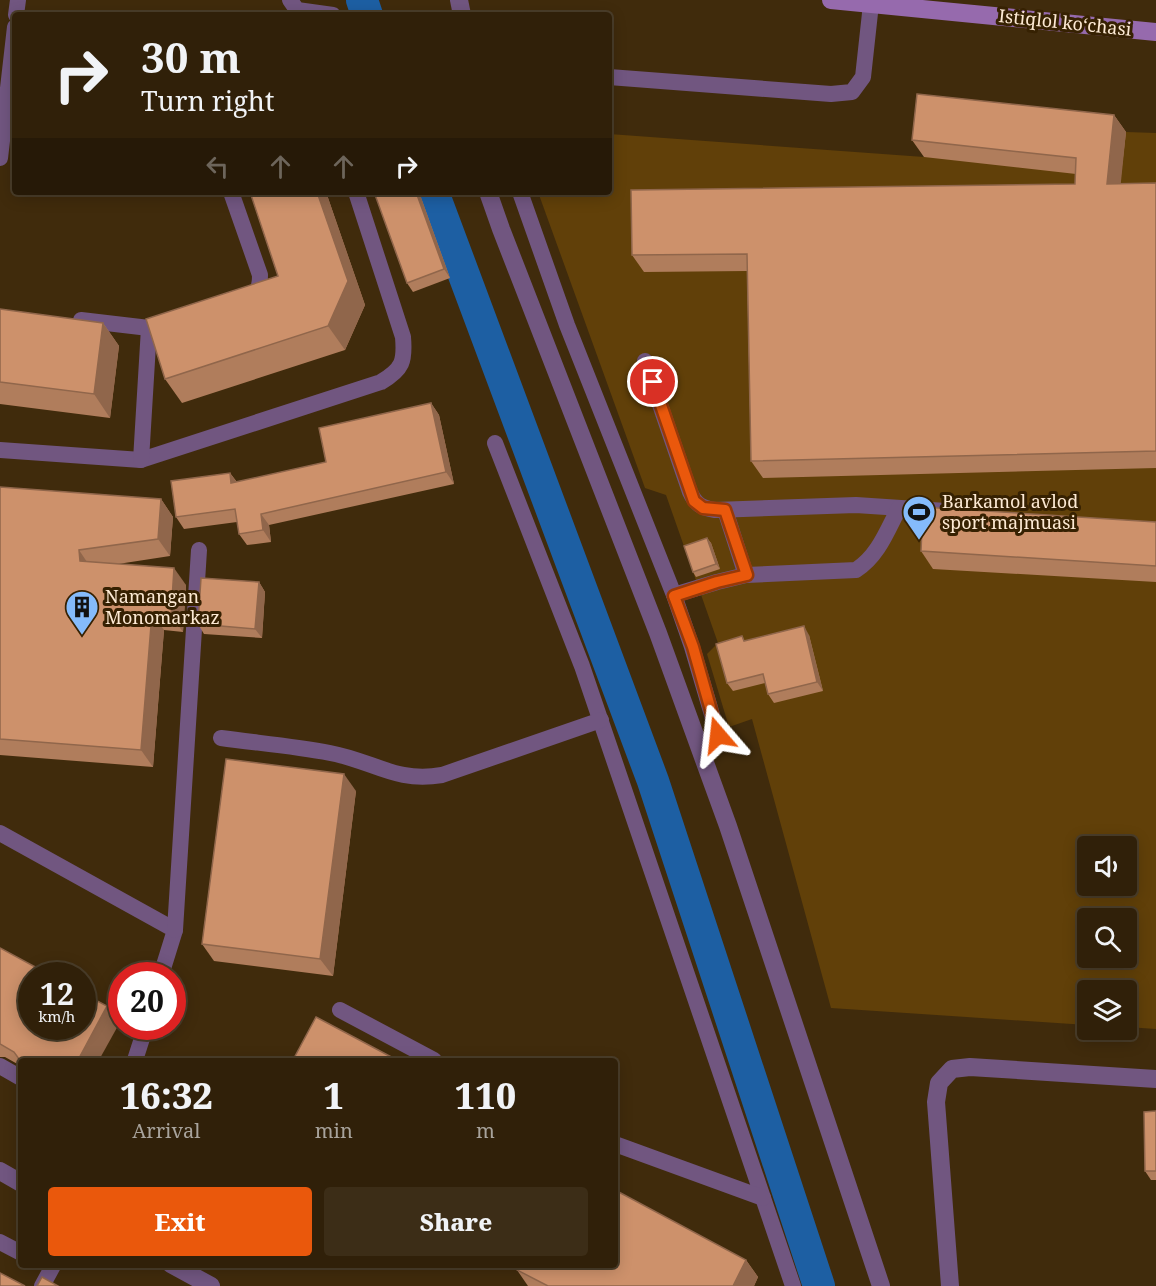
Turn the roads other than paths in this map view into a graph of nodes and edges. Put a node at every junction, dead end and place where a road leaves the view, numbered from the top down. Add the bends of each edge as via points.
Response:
1 (290, 0) edge
2 (831, 0) edge
3 (871, 4) junction
4 (302, 12) edge
5 (1156, 32) edge
6 (12, 53) edge
7 (612, 77) edge
8 (0, 157) edge
9 (232, 195) edge
10 (357, 195) edge
11 (489, 195) edge
12 (521, 195) edge
13 (235, 303) edge
14 (69, 319) edge
15 (179, 322) edge
16 (149, 328) junction
17 (645, 361) dead end
18 (495, 443) dead end
19 (0, 450) edge
20 (141, 460) junction
21 (899, 508) junction
22 (725, 510) junction
23 (958, 512) edge
24 (199, 550) dead end
25 (747, 575) junction
26 (674, 596) junction
27 (601, 720) junction
28 (718, 735) dead end
29 (220, 738) dead end
30 (0, 833) edge
31 (175, 930) junction
32 (165, 962) edge
33 (340, 1010) dead end
34 (141, 1040) edge
35 (136, 1058) edge
36 (430, 1058) edge
37 (0, 1066) edge
38 (18, 1076) edge
39 (1156, 1079) edge
40 (618, 1145) edge
41 (0, 1172) edge
42 (18, 1181) edge
43 (763, 1198) junction
44 (0, 1242) edge
45 (18, 1251) edge
46 (49, 1268) edge
47 (178, 1268) edge
48 (42, 1286) edge
49 (210, 1286) edge
50 (793, 1286) edge
51 (881, 1286) edge
52 (950, 1286) edge

1 - 4 lane
2 - 3 street, Istiqlol koʻchasi
3 - 5 street, Istiqlol koʻchasi
3 - 7 lane via 864,77 852,92 831,94
6 - 8 lane
9 - 13 lane via 260,275 255,295
10 - 20 lane via 403,337 405,356 397,373
11 - 51 street via 728,826
12 - 26 lane via 567,325
14 - 16 lane
15 - 16 lane
16 - 20 lane
17 - 22 lane via 694,501 703,508
18 - 27 lane
19 - 20 lane
21 - 22 lane
21 - 23 lane
21 - 25 lane via 876,552 856,570
22 - 25 lane
24 - 31 lane
25 - 26 lane
26 - 28 lane
27 - 29 lane via 442,775 423,778 403,777 355,758 330,753
27 - 43 lane
30 - 31 lane
31 - 32 lane
33 - 36 lane
34 - 35 lane
37 - 38 lane
39 - 52 street via 952,1069 939,1083 936,1102
40 - 43 lane
41 - 42 street
43 - 50 lane
44 - 45 lane
46 - 48 lane
47 - 49 street

